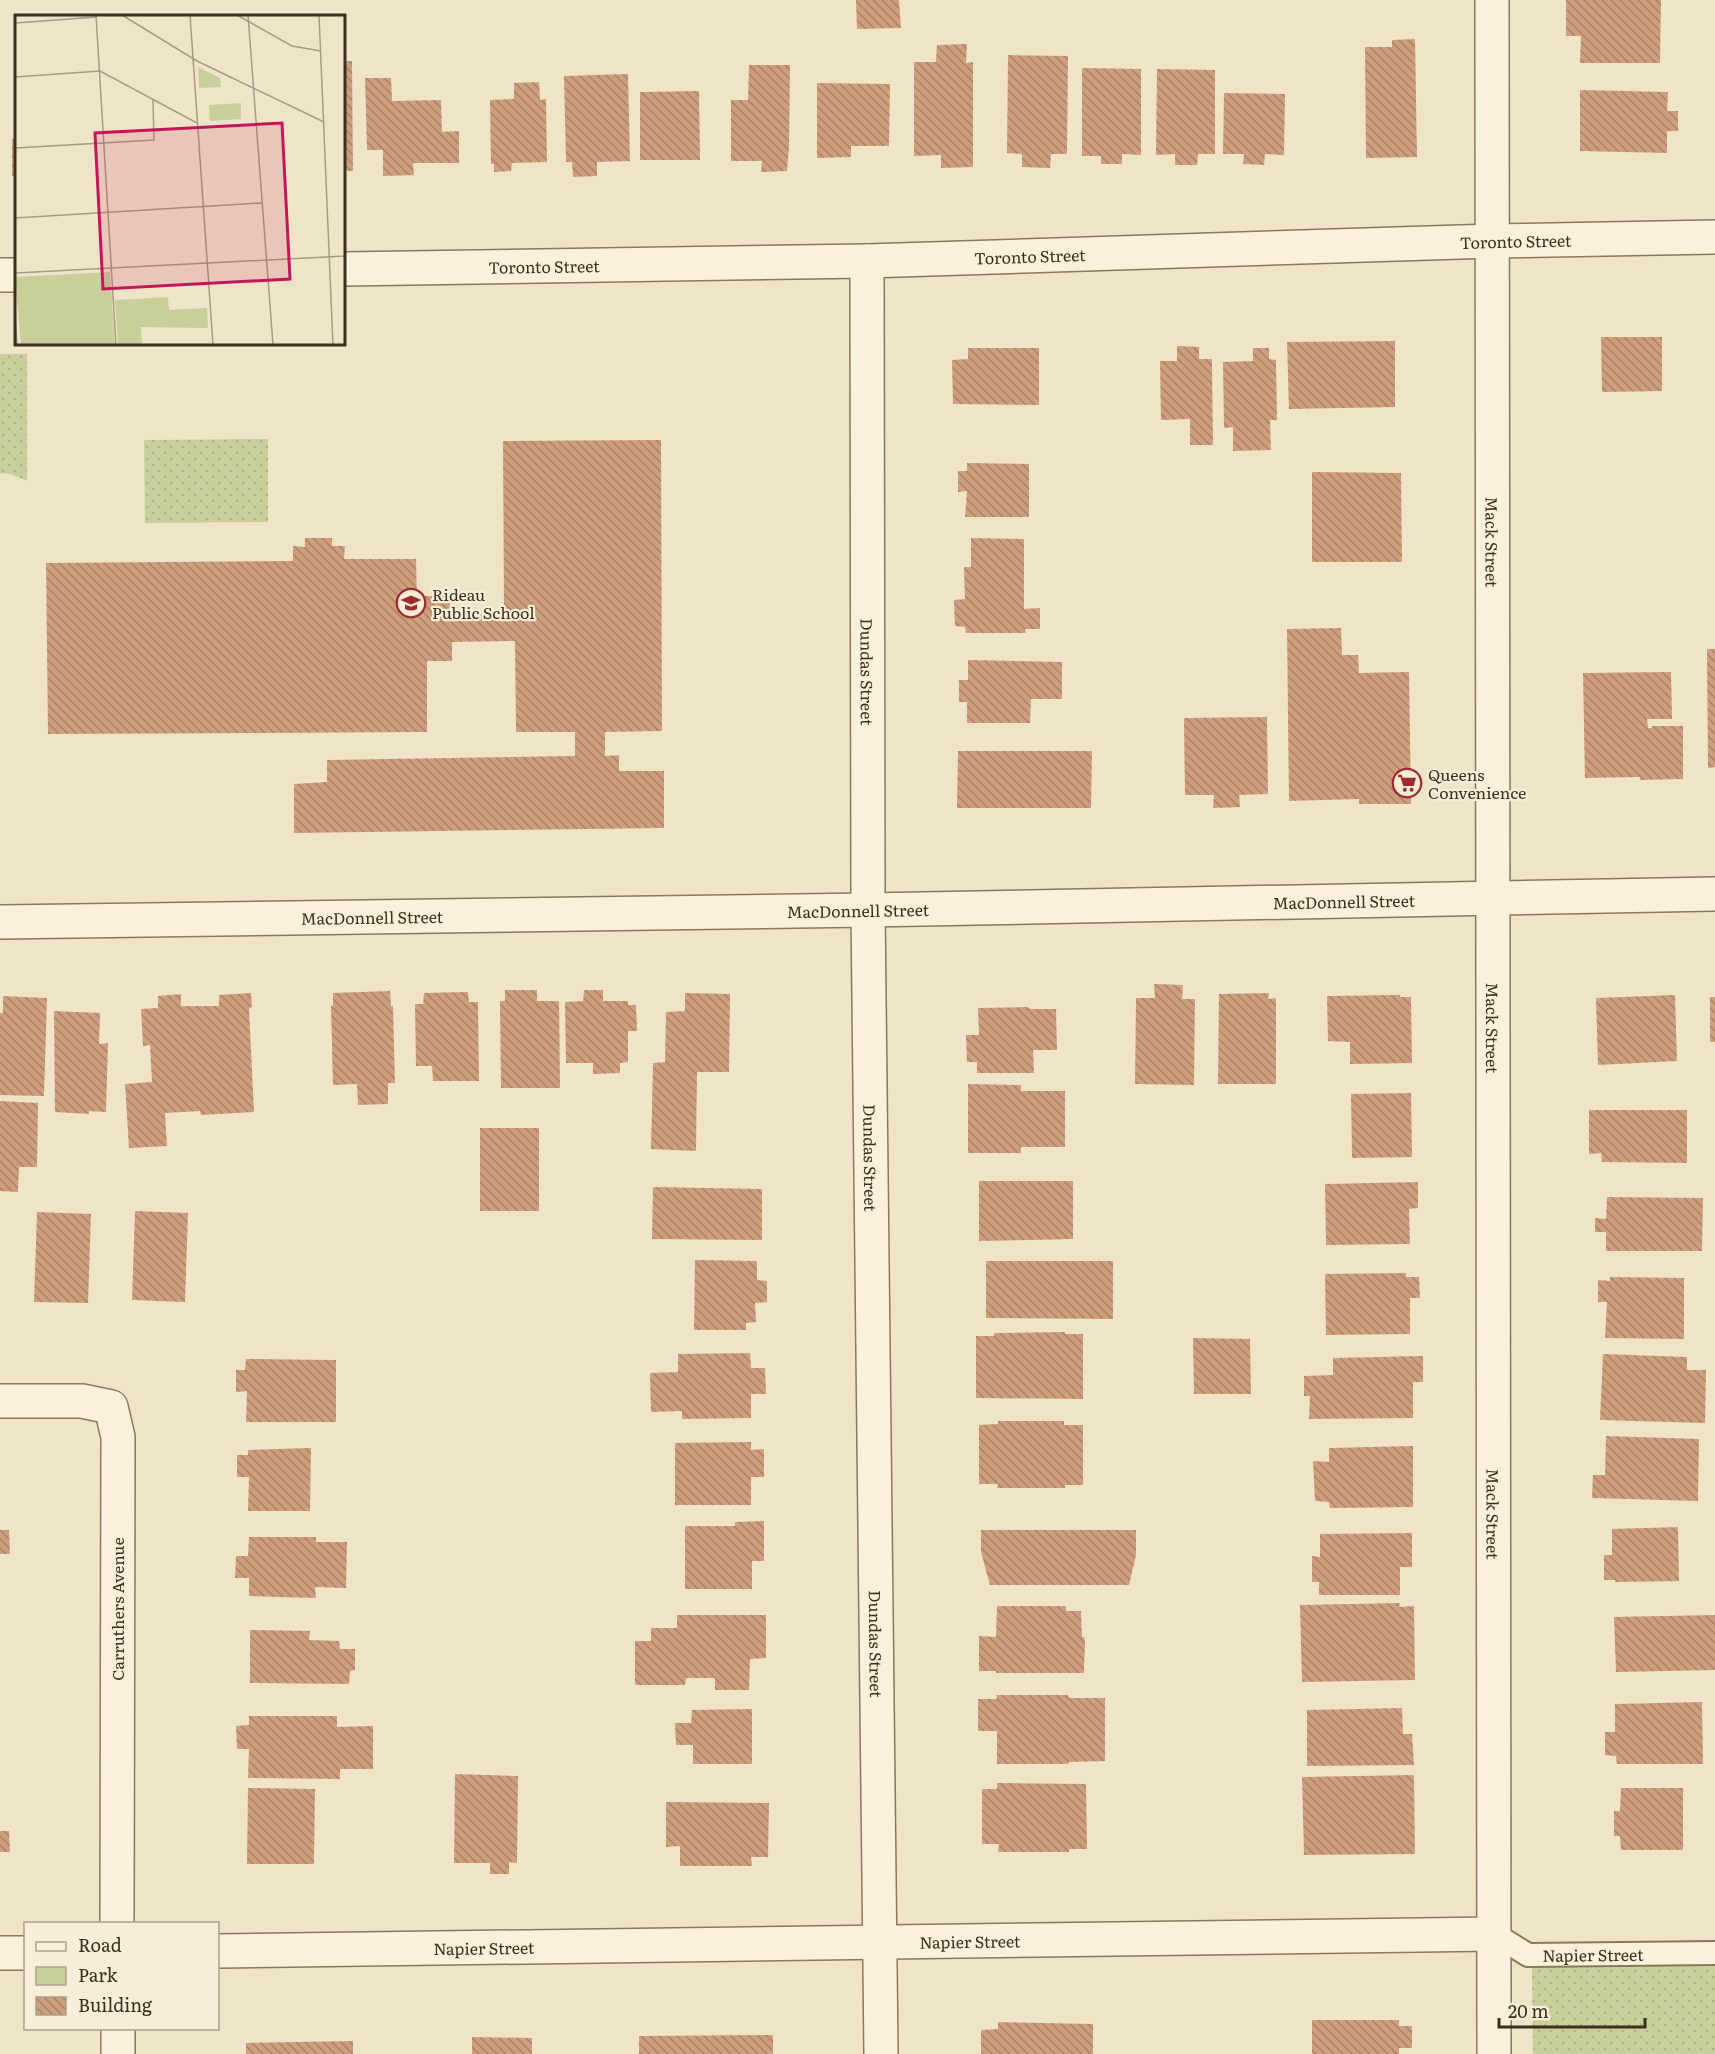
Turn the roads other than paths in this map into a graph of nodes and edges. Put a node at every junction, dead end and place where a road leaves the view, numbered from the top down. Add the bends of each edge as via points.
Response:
1 (1492, 0) edge
2 (1715, 237) edge
3 (1492, 241) junction
4 (867, 261) junction
5 (345, 269) edge
6 (1715, 894) edge
7 (1494, 898) junction
8 (868, 910) junction
9 (0, 922) edge
10 (0, 1401) edge
11 (117, 1922) edge
12 (1494, 1934) junction
13 (880, 1943) junction
14 (219, 1951) edge
15 (0, 1953) edge
16 (24, 1953) edge
17 (1715, 1953) edge
18 (118, 2030) edge
19 (118, 2054) edge
20 (881, 2054) edge
21 (1494, 2054) edge

1 - 3 street, Mack Street
2 - 3 street, Toronto Street
3 - 4 street, Toronto Street
3 - 7 street, Mack Street
4 - 5 street, Toronto Street
4 - 8 street, Dundas Street
6 - 7 street, MacDonnell Street
7 - 8 street, MacDonnell Street
7 - 12 street, Mack Street
8 - 9 street, MacDonnell Street
8 - 13 street, Dundas Street
10 - 11 street, Carruthers Avenue via 82,1401 111,1407 118,1437
12 - 13 street, Napier Street
12 - 17 lane, Napier Street via 1528,1954
12 - 21 street, Mack Street
13 - 14 street, Napier Street
13 - 20 street, Dundas Street
15 - 16 street
18 - 19 street

